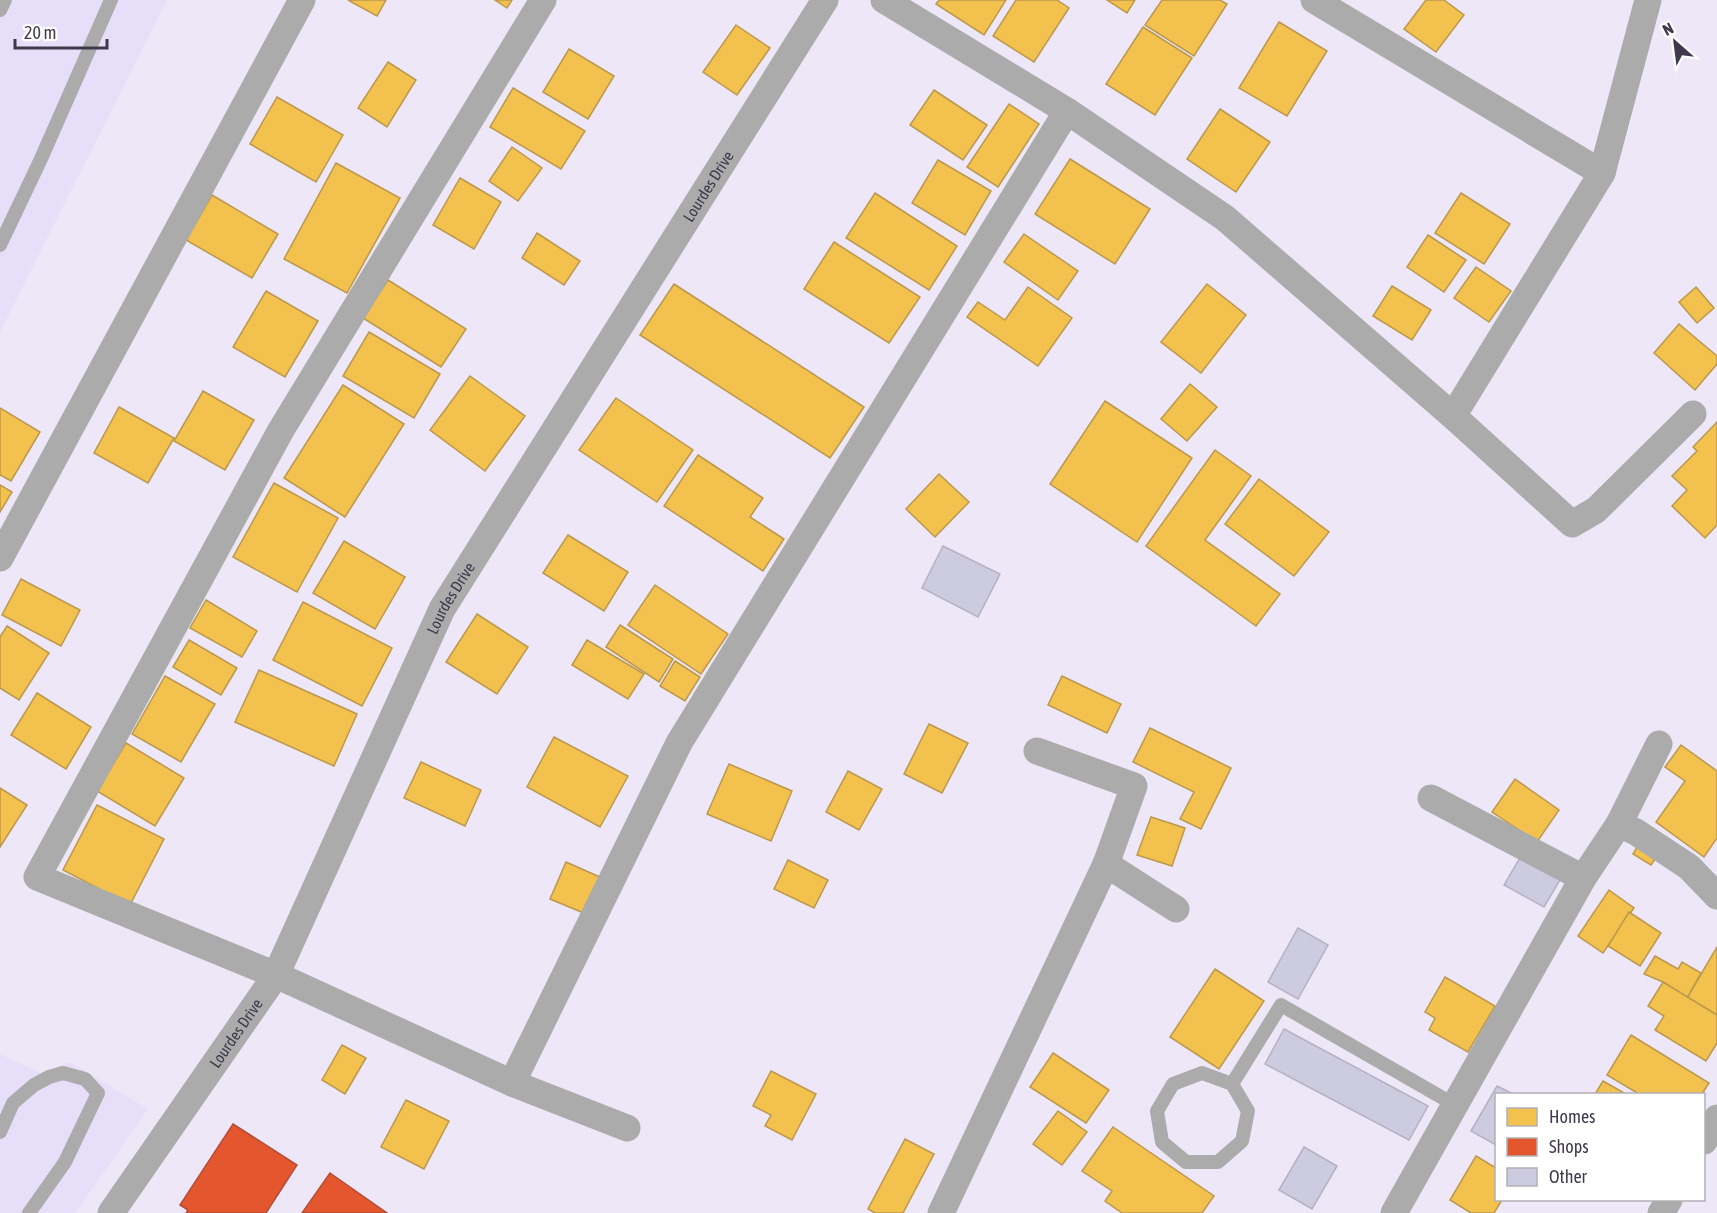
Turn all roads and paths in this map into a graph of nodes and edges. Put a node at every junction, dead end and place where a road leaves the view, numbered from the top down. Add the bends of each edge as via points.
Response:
1 (5, 0) edge
2 (111, 0) edge
3 (302, 0) edge
4 (543, 0) edge
5 (825, 0) edge
6 (884, 0) edge
7 (1314, 0) edge
8 (1648, 0) edge
9 (0, 9) edge
10 (1067, 111) junction
11 (1602, 173) junction
12 (0, 245) edge
13 (1693, 414) dead end
14 (1453, 416) junction
15 (0, 558) edge
16 (1659, 744) dead end
17 (1036, 751) dead end
18 (1431, 798) dead end
19 (1619, 824) junction
20 (1106, 864) junction
21 (1583, 878) junction
22 (1717, 896) edge
23 (1176, 909) dead end
24 (276, 975) junction
25 (512, 1083) junction
26 (1232, 1084) junction
27 (1455, 1105) junction
28 (1717, 1118) edge
29 (627, 1128) dead end
30 (0, 1132) edge
31 (1705, 1139) edge
32 (29, 1213) edge
33 (111, 1213) edge
34 (942, 1213) edge
35 (1394, 1213) edge

1 - 9 lane
2 - 12 lane
3 - 15 street
4 - 24 street via 281,430 37,878
5 - 24 street, Lourdes Drive via 442,609
6 - 10 street
7 - 11 street
8 - 11 street
10 - 14 street via 1225,218
10 - 25 street via 679,743
11 - 14 street
13 - 14 street via 1596,510 1572,524
16 - 19 street
17 - 20 street via 1134,786
18 - 21 street
19 - 21 street
19 - 22 street via 1689,867
20 - 23 street
20 - 34 street
21 - 27 street
24 - 25 street
24 - 33 street, Lourdes Drive
25 - 29 street
26 - 26 lane via 1203,1073 1173,1084 1157,1111 1162,1142 1186,1162 1218,1162 1242,1141 1248,1111
26 - 27 lane via 1281,1005
27 - 35 street
28 - 31 street
30 - 32 lane via 13,1103 49,1077 63,1073 85,1079 98,1093 65,1162

